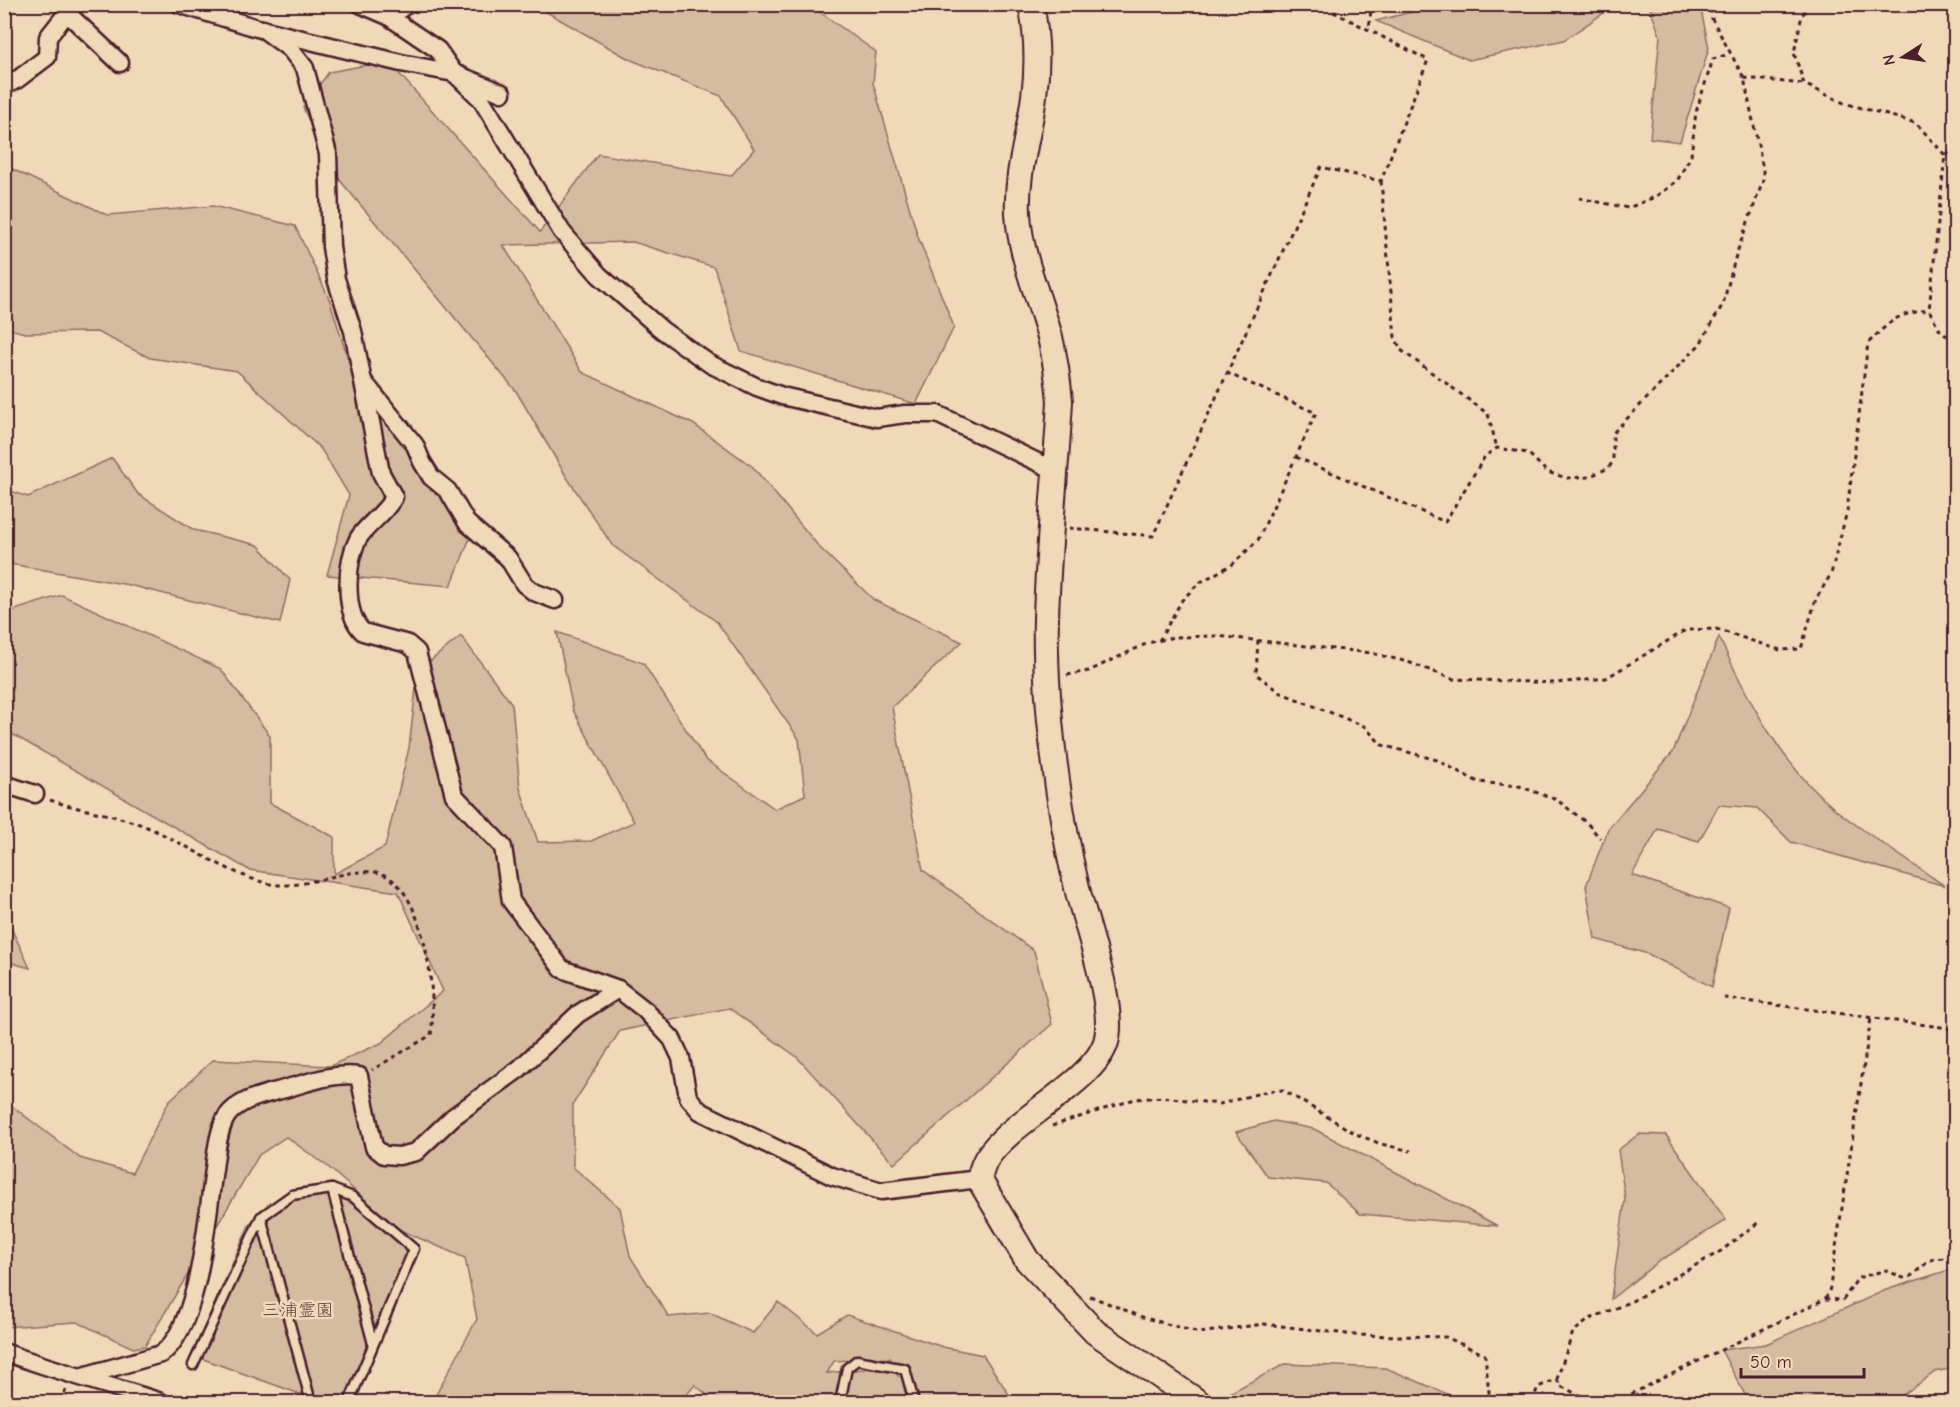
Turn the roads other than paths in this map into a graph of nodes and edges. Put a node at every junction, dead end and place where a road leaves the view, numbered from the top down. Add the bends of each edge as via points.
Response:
1 (179, 4) edge
2 (360, 4) edge
3 (407, 4) edge
4 (1031, 4) edge
5 (71, 9) edge
6 (390, 17) junction
7 (263, 29) junction
8 (120, 63) dead end
9 (454, 73) junction
10 (4, 86) edge
11 (502, 93) dead end
12 (362, 379) junction
13 (1056, 471) junction
14 (555, 600) dead end
15 (4, 784) edge
16 (35, 794) road end
17 (618, 989) junction
18 (979, 1179) junction
19 (332, 1190) junction
20 (261, 1217) junction
21 (374, 1345) junction
22 (4, 1352) edge
23 (193, 1365) dead end
24 (83, 1376) junction
25 (161, 1402) edge
26 (311, 1402) edge
27 (349, 1402) edge
28 (840, 1402) edge
29 (914, 1402) edge
30 (1198, 1402) edge

1 - 7 street
2 - 6 street
3 - 6 street
4 - 13 street via 1036,48 1034,96 1019,169 1018,215 1058,375
5 - 8 street
5 - 10 street via 48,37 47,57
6 - 9 street via 438,50
7 - 9 street
7 - 12 street via 290,49 305,68 328,154 336,279 353,331
9 - 11 street
9 - 13 street via 482,99 562,232 599,274 662,330 710,364 782,396 877,418 937,414
12 - 14 street via 415,445 426,470 448,491 467,523 508,558 524,584
12 - 17 street via 381,473 394,497 386,511 358,539 346,592 357,627 408,644 417,652 454,795 503,847 512,901 547,952 562,969
13 - 18 street via 1046,618 1048,679 1059,786 1074,873 1109,1016 1106,1043 1093,1065 987,1158
15 - 16 street
17 - 18 street via 672,1039 681,1058 688,1097 700,1111 832,1176 880,1191
17 - 24 street via 578,1014 519,1069 453,1117 416,1152 384,1155 374,1147 359,1076 338,1074 249,1099 227,1116 216,1152 199,1271 182,1330 171,1347 161,1353
18 - 30 street via 1027,1260 1095,1332
19 - 20 lane via 292,1195
19 - 21 lane
19 - 21 lane via 353,1197 414,1249
20 - 23 lane
20 - 26 lane
21 - 27 lane
22 - 24 street
24 - 25 street
28 - 29 lane via 847,1368 857,1360 905,1369

